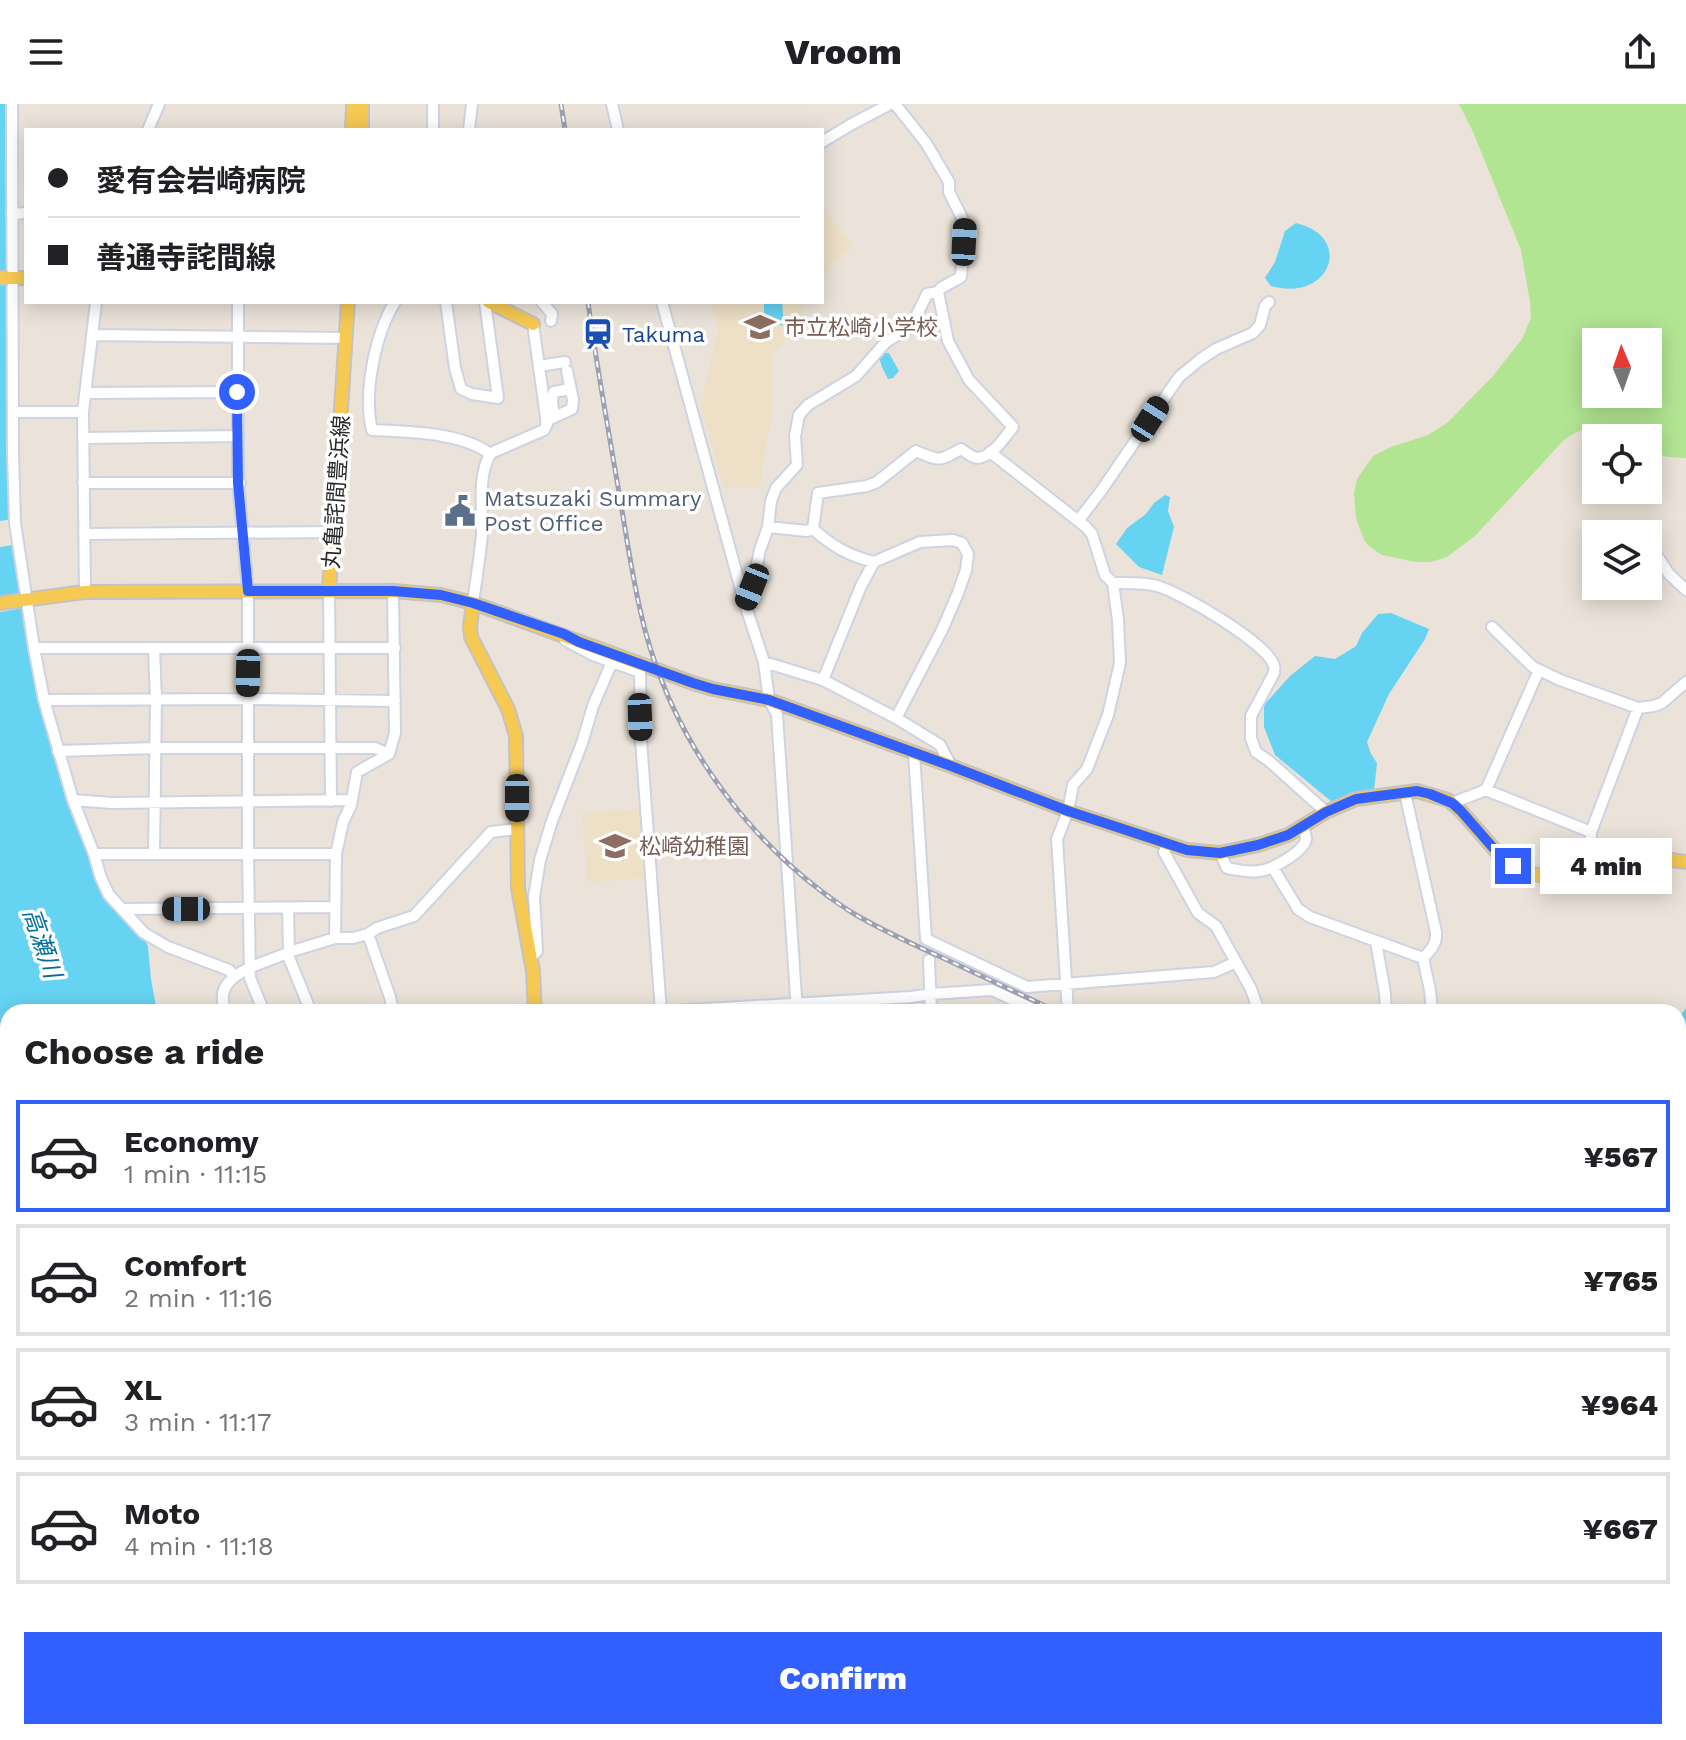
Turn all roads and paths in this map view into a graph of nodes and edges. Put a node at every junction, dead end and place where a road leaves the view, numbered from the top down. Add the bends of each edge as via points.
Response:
1 (12, 104) edge
2 (159, 104) edge
3 (353, 104) edge
4 (362, 104) edge
5 (433, 104) edge
6 (472, 104) edge
7 (612, 104) edge
8 (892, 104) edge
9 (149, 128) edge
10 (352, 128) edge
11 (362, 128) edge
12 (433, 128) edge
13 (469, 128) edge
14 (618, 128) edge
15 (824, 141) edge
16 (12, 147) junction
17 (24, 147) edge
18 (24, 213) edge
19 (12, 214) junction
20 (11, 278) edge
21 (938, 292) junction
22 (1269, 302) dead end
23 (96, 304) edge
24 (238, 304) edge
25 (348, 304) edge
26 (394, 304) edge
27 (446, 304) edge
28 (487, 304) edge
29 (491, 304) edge
30 (544, 304) edge
31 (663, 304) edge
32 (551, 321) dead end
33 (533, 324) joint
34 (92, 335) junction
35 (238, 336) junction
36 (346, 338) junction
37 (539, 366) junction
38 (570, 389) junction
39 (237, 392) junction
40 (86, 393) junction
41 (13, 412) junction
42 (83, 412) junction
43 (551, 419) junction
44 (238, 436) junction
45 (83, 438) junction
46 (990, 452) junction
47 (490, 454) junction
48 (83, 483) junction
49 (239, 483) junction
50 (1078, 521) junction
51 (768, 527) junction
52 (813, 529) junction
53 (242, 532) junction
54 (334, 532) junction
55 (84, 534) junction
56 (874, 562) junction
57 (1662, 563) edge
58 (1113, 583) junction
59 (1686, 590) edge
60 (248, 591) junction
61 (329, 591) junction
62 (393, 591) junction
63 (85, 592) junction
64 (27, 599) junction
65 (0, 603) edge
66 (473, 603) junction
67 (745, 604) junction
68 (1492, 627) dead end
69 (551, 630) junction
70 (248, 647) junction
71 (34, 648) junction
72 (154, 648) junction
73 (331, 648) junction
74 (395, 648) junction
75 (612, 662) junction
76 (764, 662) junction
77 (1539, 670) junction
78 (823, 680) junction
79 (1686, 682) edge
80 (156, 699) junction
81 (248, 699) junction
82 (44, 700) junction
83 (330, 700) junction
84 (769, 700) junction
85 (395, 701) junction
86 (1638, 708) junction
87 (896, 718) junction
88 (154, 748) junction
89 (247, 749) junction
90 (331, 749) junction
91 (58, 751) junction
92 (914, 753) junction
93 (389, 754) junction
94 (951, 766) junction
95 (1486, 790) junction
96 (1405, 793) junction
97 (73, 800) junction
98 (351, 800) junction
99 (331, 801) junction
100 (154, 802) junction
101 (248, 802) junction
102 (1452, 803) junction
103 (1068, 811) junction
104 (1326, 812) junction
105 (1303, 827) junction
106 (517, 829) junction
107 (1591, 832) junction
108 (1168, 844) junction
109 (1220, 853) junction
110 (94, 854) junction
111 (154, 854) junction
112 (248, 854) junction
113 (336, 854) junction
114 (1686, 862) edge
115 (1273, 868) junction
116 (1589, 878) junction
117 (335, 907) junction
118 (250, 908) junction
119 (288, 908) junction
120 (122, 909) junction
121 (368, 934) junction
122 (335, 938) junction
123 (1376, 942) junction
124 (288, 953) junction
125 (531, 958) junction
126 (1423, 958) junction
127 (929, 960) dead end
128 (1236, 962) junction
129 (250, 968) junction
130 (234, 976) junction
131 (1066, 983) junction
132 (931, 994) junction
133 (224, 1004) edge
134 (261, 1004) edge
135 (308, 1004) edge
136 (391, 1004) edge
137 (535, 1004) edge
138 (660, 1004) edge
139 (796, 1004) edge
140 (838, 1004) edge
141 (931, 1004) edge
142 (1023, 1004) edge
143 (1067, 1004) edge
144 (1256, 1004) edge
145 (1386, 1004) edge
146 (1431, 1004) edge

1 - 16 street
2 - 9 street
3 - 10 main road
4 - 11 main road
5 - 12 street
6 - 13 street
7 - 14 street
8 - 15 street
8 - 21 street via 944,172 965,224 961,277
16 - 17 street
16 - 19 street
18 - 19 street
19 - 20 street
20 - 41 street
21 - 46 street via 948,341 969,380 1013,427
21 - 51 street via 927,294 911,327 886,342 856,376 799,415 797,465 776,488
22 - 50 street via 1253,333 1216,349 1179,377
23 - 34 street
24 - 35 street
25 - 36 main road, 丸亀詫間豊浜線
26 - 47 street via 371,381 372,430 458,439
27 - 28 street via 461,389 498,398
29 - 33 main road
30 - 32 street
31 - 67 street
33 - 37 street
34 - 35 street
34 - 40 street
35 - 36 street
35 - 39 street
36 - 54 main road, 丸亀詫間豊浜線
37 - 38 street via 566,367
37 - 43 street
38 - 43 street via 572,409
38 - 43 street via 551,396
39 - 40 street
39 - 44 street
40 - 42 street
41 - 42 street
41 - 64 street via 15,523
42 - 45 street
43 - 47 street via 544,430
44 - 45 street
44 - 49 street
45 - 48 street
46 - 50 street
46 - 52 street via 977,458 961,449 938,460 916,451 877,482 818,493
47 - 66 street
48 - 49 street
48 - 55 street
49 - 53 street
50 - 58 street via 1092,534 1105,575
51 - 52 street
51 - 67 street
52 - 56 street via 847,554
53 - 54 street
53 - 55 street
53 - 60 street
54 - 61 main road, 丸亀詫間豊浜線
55 - 63 street
56 - 78 street
56 - 87 street via 941,539 962,543 968,554 942,630
57 - 59 street
58 - 103 street via 1120,663 1108,715 1087,769 1073,785
58 - 104 street via 1155,585 1176,593 1268,656 1274,673 1251,716 1256,752
60 - 61 main road, 丸亀詫間豊浜線
60 - 63 main road, 丸亀詫間豊浜線
60 - 70 street
61 - 62 main road
61 - 73 street
62 - 66 main road
62 - 74 street
63 - 64 main road, 丸亀詫間豊浜線
64 - 65 main road, 丸亀詫間豊浜線
64 - 71 street
66 - 69 main road
66 - 106 main road via 471,637 516,736
67 - 76 street
68 - 77 street
69 - 75 street
69 - 84 main road via 693,683
70 - 72 street
70 - 73 street
70 - 81 street
71 - 72 street
71 - 82 street
72 - 80 street
73 - 74 street
73 - 83 street
74 - 85 street
75 - 125 street via 540,860 534,897 537,951
75 - 138 street via 640,672
76 - 78 street
76 - 84 street
77 - 86 street
77 - 95 street
78 - 87 street
79 - 86 street via 1662,703
80 - 81 street
80 - 82 street
80 - 88 street
81 - 83 street
81 - 89 street
82 - 91 street
83 - 85 street
83 - 90 street
84 - 92 main road
84 - 139 street via 777,714
85 - 93 street
86 - 107 street
87 - 94 street via 940,745
88 - 89 street
88 - 91 street
88 - 100 street
89 - 90 street
89 - 101 street
90 - 93 street via 375,748
90 - 99 street
91 - 97 street
92 - 94 main road
92 - 131 street via 926,939 1027,987
93 - 98 street via 357,772
94 - 103 main road
95 - 102 street
95 - 107 street
96 - 102 main road via 1417,791
96 - 104 main road via 1356,799
96 - 126 street via 1436,932 1434,946
97 - 100 street
97 - 110 street
98 - 99 street
98 - 113 street
99 - 101 street
100 - 101 street
100 - 111 street
101 - 112 street
102 - 116 main road via 1513,866 1561,880
103 - 108 main road
103 - 131 street via 1057,839
104 - 105 main road
105 - 109 main road
105 - 115 street via 1302,849
106 - 121 street via 491,832 414,916
106 - 125 main road via 518,888
107 - 116 street
108 - 109 main road
108 - 128 street via 1164,852 1198,913 1216,926
109 - 115 street via 1227,868
110 - 111 street
110 - 120 street via 109,895
111 - 112 street
112 - 113 street
112 - 118 street
113 - 117 street
114 - 116 main road via 1651,861
115 - 123 street via 1298,909
117 - 119 street
117 - 122 street
118 - 119 street
118 - 120 street
118 - 129 street
119 - 124 street
120 - 130 street via 144,933
121 - 122 street
121 - 136 street
122 - 124 street
123 - 126 street
123 - 145 street
124 - 129 street
124 - 135 street
125 - 137 main road
126 - 146 street
127 - 132 street
128 - 131 street via 1214,972
128 - 144 street
129 - 130 street
129 - 134 street
130 - 133 street via 224,987
131 - 143 street
132 - 140 street
132 - 141 street
132 - 142 street via 992,990

